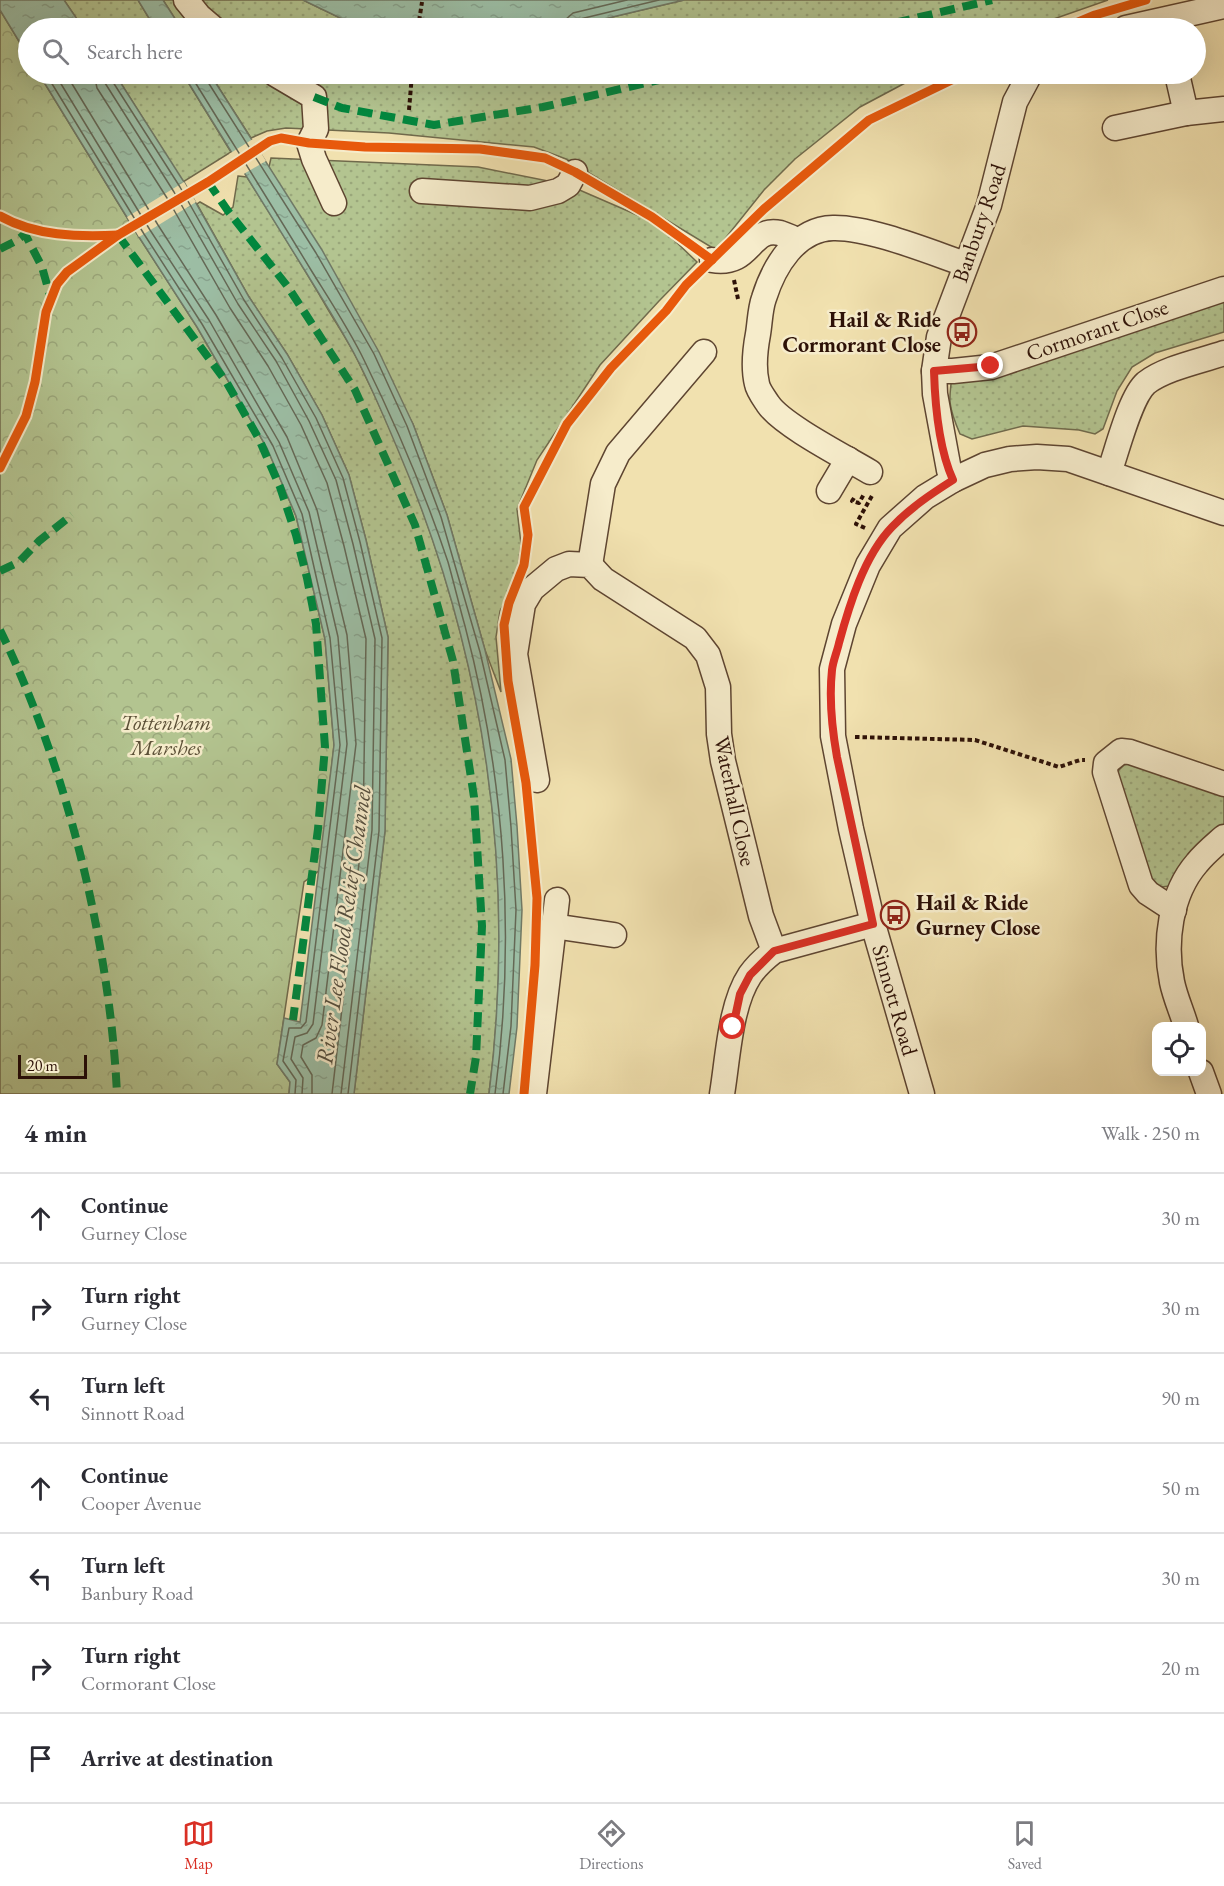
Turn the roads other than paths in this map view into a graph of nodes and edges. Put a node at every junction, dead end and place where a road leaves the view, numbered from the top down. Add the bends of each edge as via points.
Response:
1 (186, 0) edge
2 (1224, 6) edge
3 (201, 18) edge
4 (1185, 18) edge
5 (292, 84) edge
6 (1025, 84) edge
7 (1179, 84) edge
8 (1224, 108) edge
9 (1186, 113) junction
10 (1115, 128) dead end
11 (575, 172) dead end
12 (422, 191) dead end
13 (334, 203) dead end
14 (798, 241) junction
15 (712, 260) dead end
16 (965, 264) junction
17 (1224, 289) edge
18 (704, 352) dead end
19 (1224, 353) edge
20 (934, 371) junction
21 (848, 459) junction
22 (1109, 472) junction
23 (953, 480) junction
24 (872, 482) road end
25 (829, 491) dead end
26 (1224, 513) edge
27 (590, 565) junction
28 (1224, 784) edge
29 (532, 786) road end
30 (1224, 837) edge
31 (557, 900) dead end
32 (1174, 910) junction
33 (873, 924) junction
34 (554, 926) junction
35 (614, 934) dead end
36 (774, 951) junction
37 (1185, 1022) edge
38 (1203, 1076) edge
39 (534, 1094) edge
40 (722, 1094) edge
41 (922, 1094) edge
42 (1209, 1094) edge

1 - 3 street
2 - 4 street
5 - 13 street via 314,97 316,129 309,143
6 - 16 street, Banbury Road via 1015,102 988,205
7 - 9 street
8 - 9 street
9 - 10 street
11 - 12 street via 568,185 558,191 530,198
14 - 15 street via 780,233 766,234 736,259
14 - 16 street via 814,231 849,228
14 - 21 street via 777,268 763,299 754,364 757,385 770,406 787,422
16 - 20 street, Banbury Road via 939,337
17 - 20 street, Cormorant Close via 991,366
18 - 27 street via 618,453 603,484
19 - 22 street via 1147,383 1138,393
20 - 23 street, Banbury Road via 938,420
21 - 24 street
21 - 25 street
22 - 23 street, Sinnott Road via 1068,459 1037,457 985,465
22 - 26 street, Sinnott Road
23 - 33 street, Sinnott Road via 925,497 884,536 859,582 832,669 833,736
27 - 29 street via 569,564 556,569 532,589 524,604 515,654
27 - 36 street, Waterhall Close via 603,579 695,638 708,656 718,687 723,761 761,916
28 - 32 street via 1130,752 1121,751 1106,763 1105,772 1141,885
30 - 32 street via 1196,864
31 - 34 street
32 - 37 street via 1169,958 1172,983
33 - 36 street
33 - 41 street, Sinnott Road
34 - 35 street
34 - 39 street
36 - 40 street via 750,975 740,994
38 - 42 street

